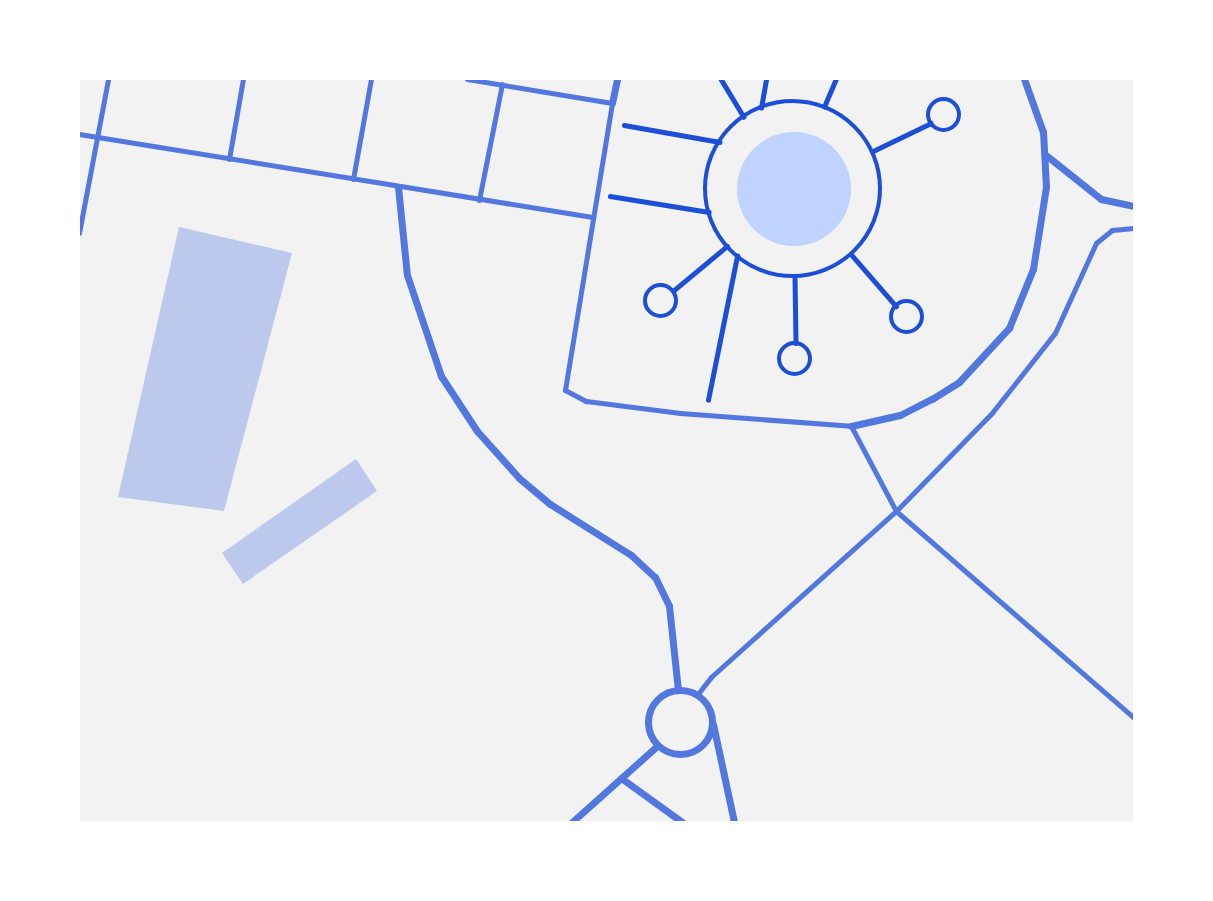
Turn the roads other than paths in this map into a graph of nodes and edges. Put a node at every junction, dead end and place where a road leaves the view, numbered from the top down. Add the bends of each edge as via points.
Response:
1 (108, 79) edge
2 (243, 79) edge
3 (371, 79) edge
4 (467, 79) edge
5 (617, 79) edge
6 (1024, 79) edge
7 (502, 85) junction
8 (612, 103) junction
9 (79, 134) edge
10 (94, 137) junction
11 (1047, 156) junction
12 (229, 159) junction
13 (352, 179) junction
14 (398, 187) junction
15 (480, 200) junction
16 (1134, 206) edge
17 (592, 217) junction
18 (1134, 228) edge
19 (79, 233) edge
20 (851, 426) junction
21 (896, 511) junction
22 (678, 690) junction
23 (697, 695) junction
24 (711, 715) junction
25 (1134, 718) edge
26 (658, 745) junction
27 (621, 778) junction
28 (572, 822) edge
29 (682, 822) edge
30 (734, 822) edge

1 - 10 lane
2 - 12 lane
3 - 13 lane
4 - 7 lane
5 - 8 street
6 - 11 street via 1038,110
7 - 8 lane
7 - 15 lane
8 - 17 lane
9 - 10 lane
10 - 12 lane
10 - 19 lane
11 - 16 street via 1101,199
11 - 20 street via 1032,269 1009,328 959,382 932,399 900,415
12 - 13 lane
13 - 14 lane
14 - 15 lane
14 - 22 street via 407,275 441,376 477,431 519,478 631,555 655,578 669,606
15 - 17 lane
17 - 20 lane via 565,390 586,401
18 - 21 lane via 1103,234 1069,308 1038,357 991,414
20 - 21 lane
21 - 23 lane via 711,677
21 - 25 lane
22 - 23 street
22 - 26 street via 664,694 651,708 649,728
23 - 24 street
24 - 26 street via 709,734 695,749 676,754
24 - 30 street
26 - 27 street
27 - 28 street
27 - 29 street

